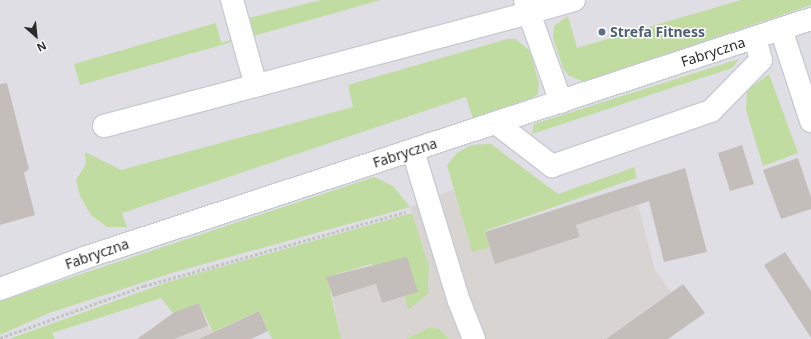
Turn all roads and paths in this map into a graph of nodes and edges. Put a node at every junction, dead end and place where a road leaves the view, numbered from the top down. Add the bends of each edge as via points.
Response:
1 (232, 0) edge
2 (574, 0) edge
3 (527, 6) edge
4 (811, 20) edge
5 (781, 29) junction
6 (755, 38) junction
7 (256, 86) junction
8 (561, 102) junction
9 (811, 121) edge
10 (496, 123) junction
11 (104, 126) dead end
12 (413, 151) junction
13 (430, 205) junction
14 (0, 289) edge
15 (0, 338) edge
16 (474, 339) edge

1 - 7 street
2 - 3 street
3 - 7 street
3 - 8 street
4 - 5 street, Fabryczna
5 - 6 street, Fabryczna
5 - 9 street
6 - 8 street, Fabryczna
6 - 10 street via 761,60 711,111 552,166
7 - 11 street
8 - 10 street, Fabryczna
10 - 12 street, Fabryczna
12 - 13 street
12 - 14 street, Fabryczna via 87,257
13 - 15 path via 144,286
13 - 16 street

